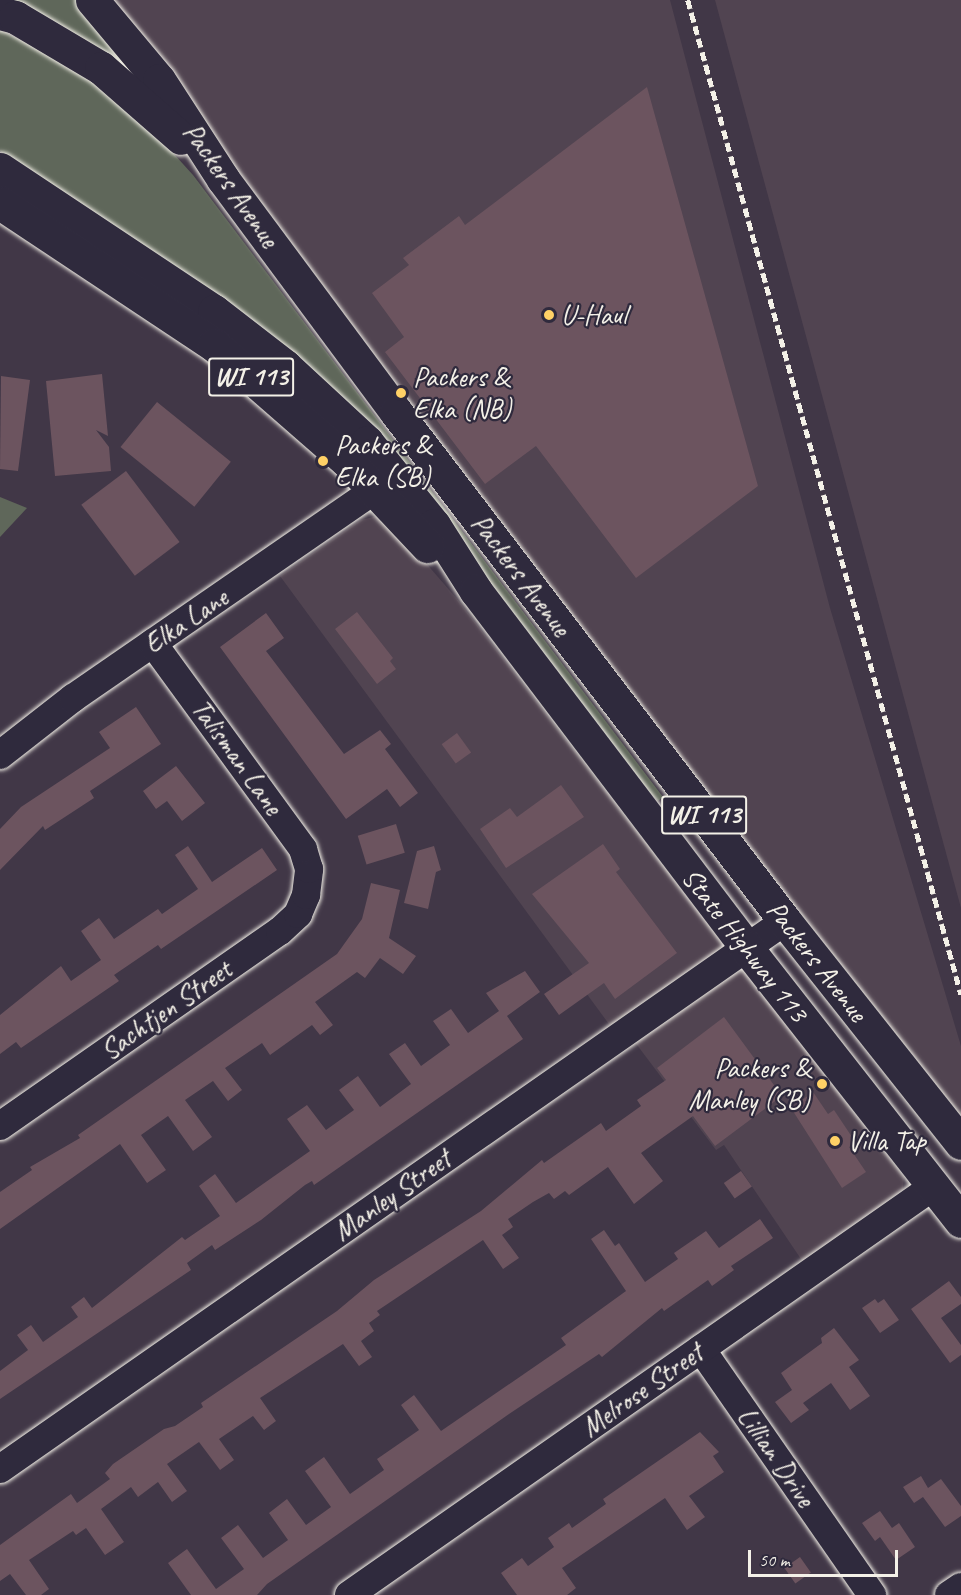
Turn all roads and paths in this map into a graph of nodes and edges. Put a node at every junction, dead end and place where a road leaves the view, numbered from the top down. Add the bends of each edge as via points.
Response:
1 (92, 0) edge
2 (0, 13) edge
3 (0, 169) edge
4 (223, 179) junction
5 (0, 203) edge
6 (374, 490) junction
7 (473, 587) junction
8 (153, 643) junction
9 (0, 755) edge
10 (308, 876) joint
11 (784, 921) junction
12 (746, 948) junction
13 (0, 1126) edge
14 (961, 1143) edge
15 (934, 1186) junction
16 (961, 1221) edge
17 (701, 1349) junction
18 (0, 1469) edge
19 (961, 1587) edge
20 (349, 1595) edge
21 (872, 1595) edge
22 (949, 1595) edge

1 - 4 main road, Packers Avenue via 159,80
2 - 4 main road, WI 113 via 15,17 101,68
3 - 7 main road, Packers Avenue via 214,311 315,391 367,442 404,487 434,525
4 - 11 main road, Packers Avenue / WI 113
5 - 6 main road, WI 113 via 214,345
6 - 7 main road, WI 113 via 414,534
6 - 8 street, Elka Lane
7 - 12 main road, State Highway 113 / WI 113
8 - 9 street, Elka Lane
8 - 10 street, Talisman Lane via 303,849
10 - 13 street, Sachtjen Street via 298,914 280,931
11 - 12 street, Manley Street
11 - 14 main road, Packers Avenue / WI 113
12 - 15 main road, State Highway 113 / WI 113
12 - 18 street, Manley Street
15 - 16 main road, WI 113
15 - 17 street, Melrose Street
17 - 20 street, Melrose Street
17 - 21 street, Lillian Drive
19 - 22 street

